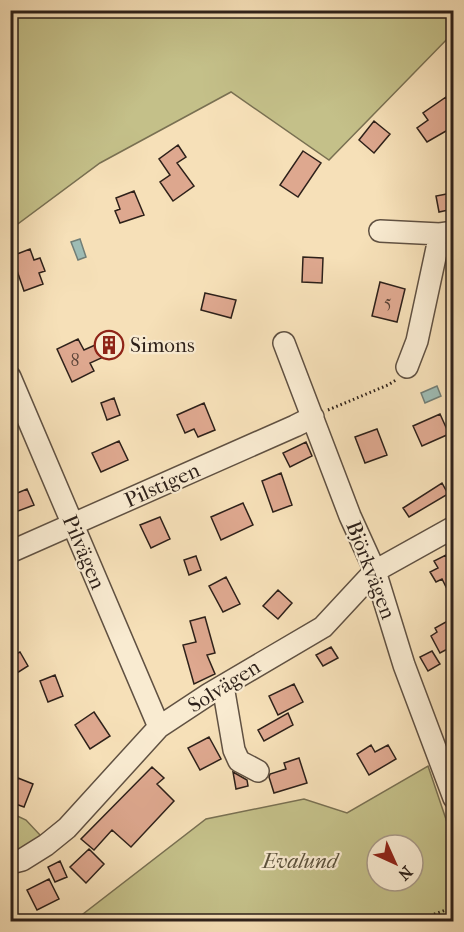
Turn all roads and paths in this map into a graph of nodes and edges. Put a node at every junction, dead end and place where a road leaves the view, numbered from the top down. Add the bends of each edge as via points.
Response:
1 (380, 231) dead end
2 (447, 233) edge
3 (284, 343) dead end
4 (407, 367) joint
5 (10, 377) edge
6 (313, 417) junction
7 (72, 525) junction
8 (453, 527) edge
9 (10, 552) edge
10 (375, 571) junction
11 (223, 686) junction
12 (159, 727) junction
13 (258, 771) dead end
14 (453, 798) edge
15 (10, 863) edge
16 (453, 907) edge
17 (431, 915) junction
18 (413, 921) edge
19 (432, 921) edge

1 - 2 street
2 - 4 street
3 - 6 street, Björkvägen
4 - 6 path via 388,385
5 - 7 street, Pilvägen
6 - 7 street, Pilstigen
6 - 10 street, Björkvägen
7 - 9 street, Pilstigen
7 - 12 street, Pilvägen
8 - 10 street, Solvägen
10 - 11 street, Solvägen via 323,627
10 - 14 street, Björkvägen via 404,665
11 - 12 street, Solvägen
11 - 13 street via 234,750 239,761
12 - 15 street, Solvägen via 67,828 22,860
16 - 17 path
17 - 18 path
17 - 19 path

